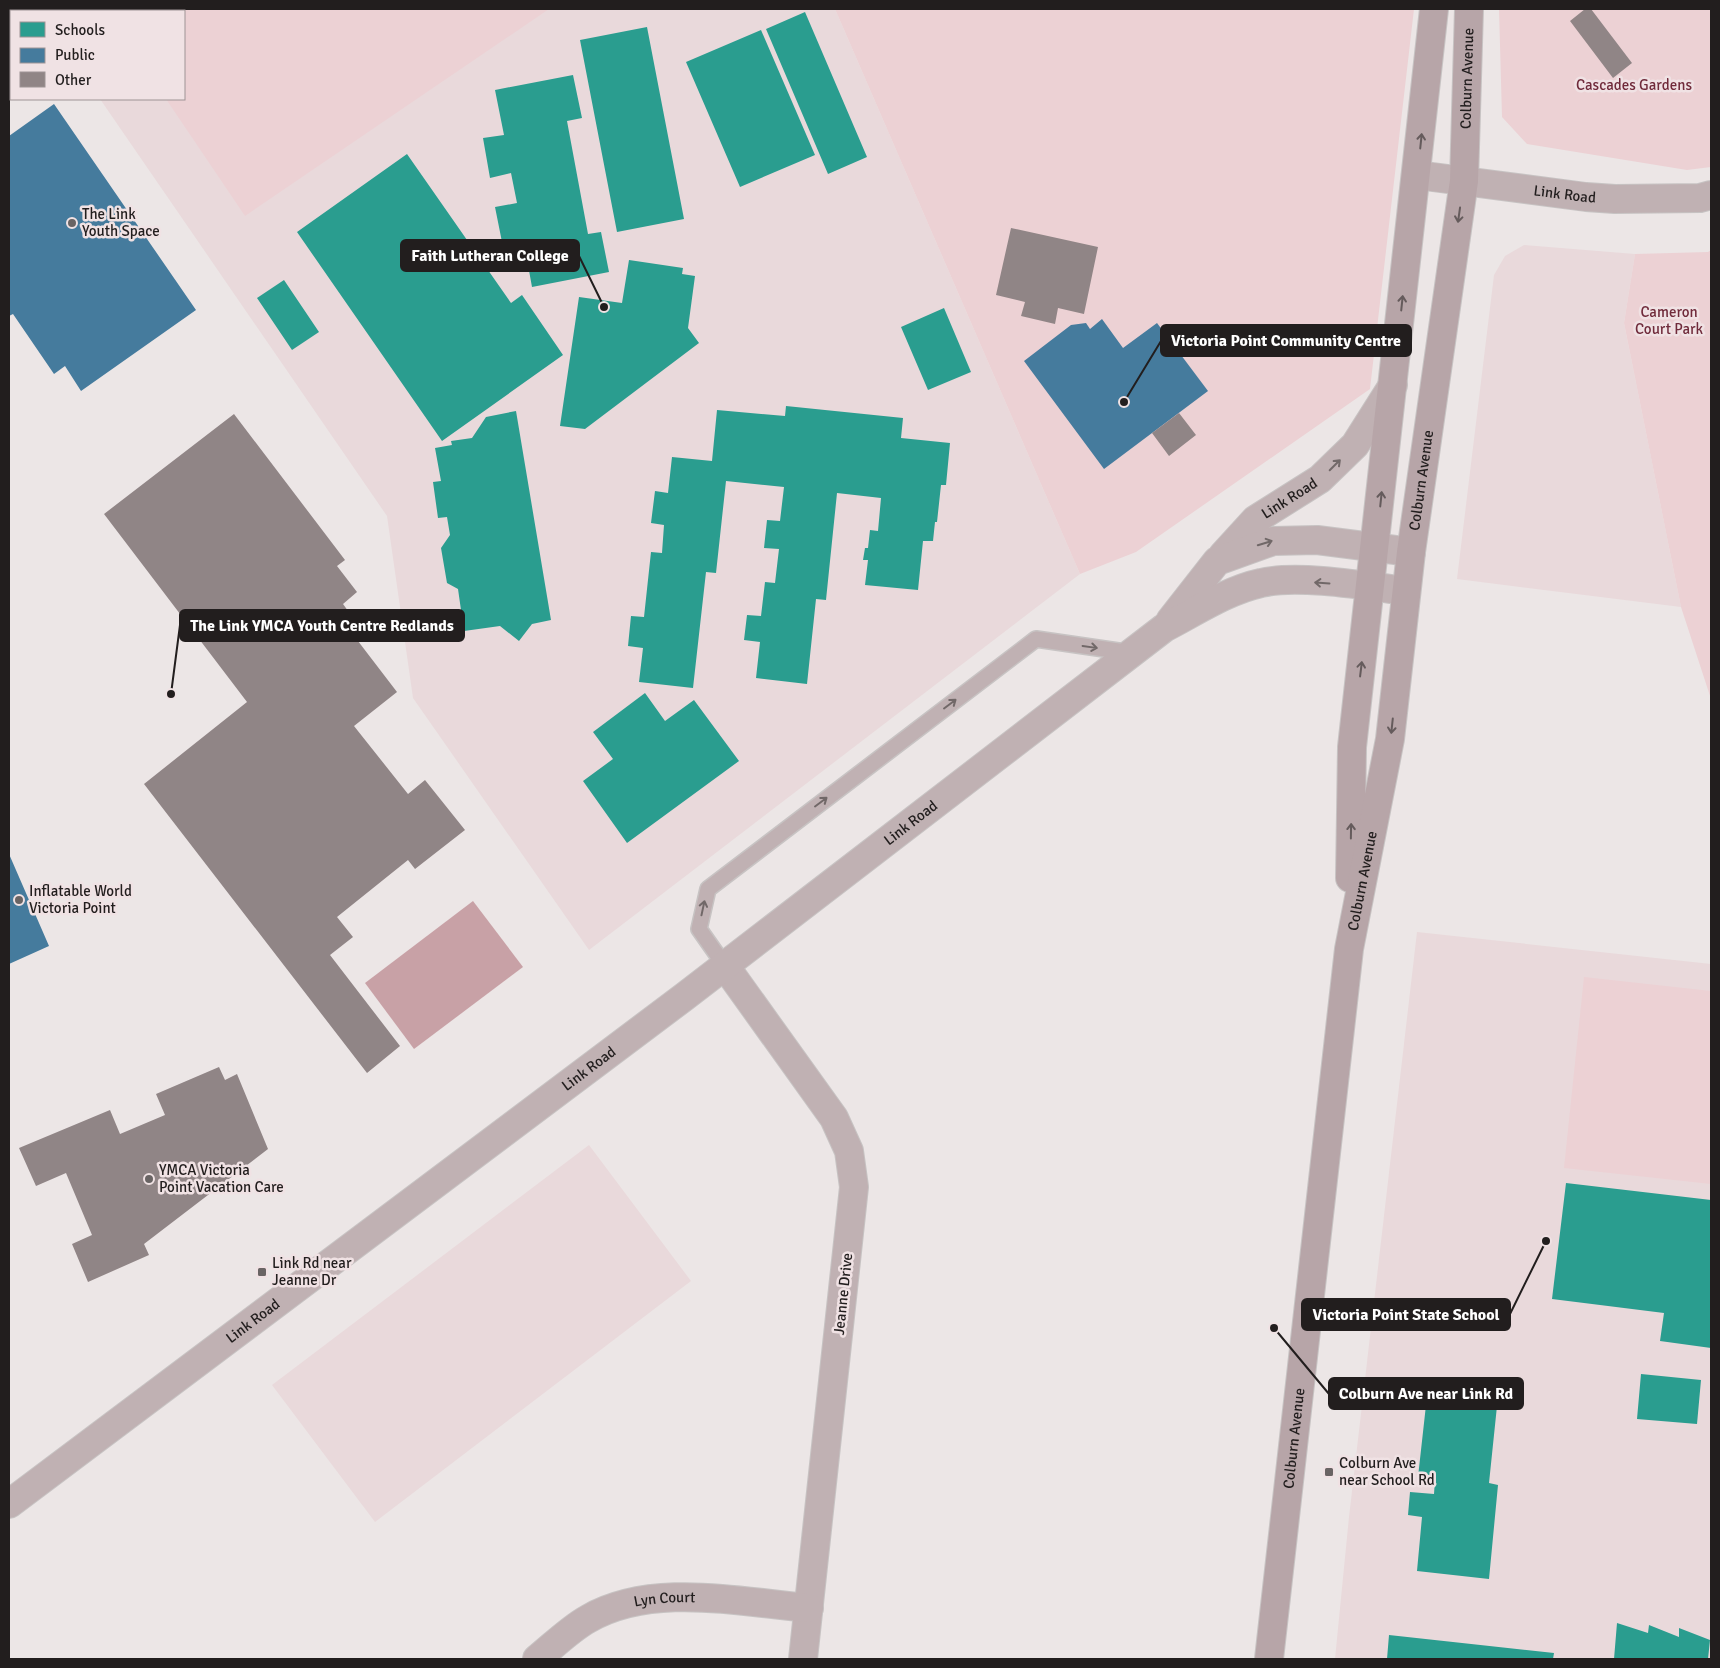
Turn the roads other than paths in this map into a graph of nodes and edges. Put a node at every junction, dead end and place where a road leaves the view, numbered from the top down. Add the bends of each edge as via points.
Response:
1 (1434, 9) edge
2 (1469, 9) edge
3 (1417, 175) junction
4 (1464, 181) junction
5 (1711, 195) edge
6 (1393, 385) junction
7 (1375, 548) junction
8 (1410, 552) junction
9 (1217, 561) junction
10 (1371, 586) junction
11 (1406, 591) junction
12 (1164, 628) junction
13 (1132, 653) junction
14 (1349, 949) junction
15 (725, 966) junction
16 (9, 1504) edge
17 (809, 1608) junction
18 (537, 1659) edge
19 (803, 1659) edge
20 (1270, 1659) edge

3 -> 1 main road, Colburn Avenue
2 - 4 main road, Colburn Avenue
3 - 4 street, Link Road
6 -> 3 main road, Colburn Avenue
4 - 5 street, Link Road via 1616,199 1700,198
4 -> 8 main road, Colburn Avenue
7 -> 6 main road, Colburn Avenue
9 -> 6 street, Link Road via 1255,520 1320,479 1355,445
7 - 8 street, Link Road
9 -> 7 street, Link Road via 1273,541 1317,540
7 - 10 main road, Colburn Avenue
8 - 11 main road, Colburn Avenue
9 - 12 street, Link Road
10 - 11 street, Link Road
10 -> 12 street, Link Road via 1262,582
14 -> 10 main road, Colburn Avenue via 1352,747
11 -> 14 main road, Colburn Avenue via 1390,739
12 - 13 street, Link Road
13 - 15 street, Link Road
15 -> 13 lane via 699,929 708,889 715,883 1036,639
14 - 20 main road, Colburn Avenue
15 - 16 street, Link Road
15 - 17 street, Jeanne Drive via 834,1118 849,1151 854,1187
17 - 18 street, Lyn Court via 669,1596 624,1602 587,1619
17 - 19 street, Jeanne Drive

